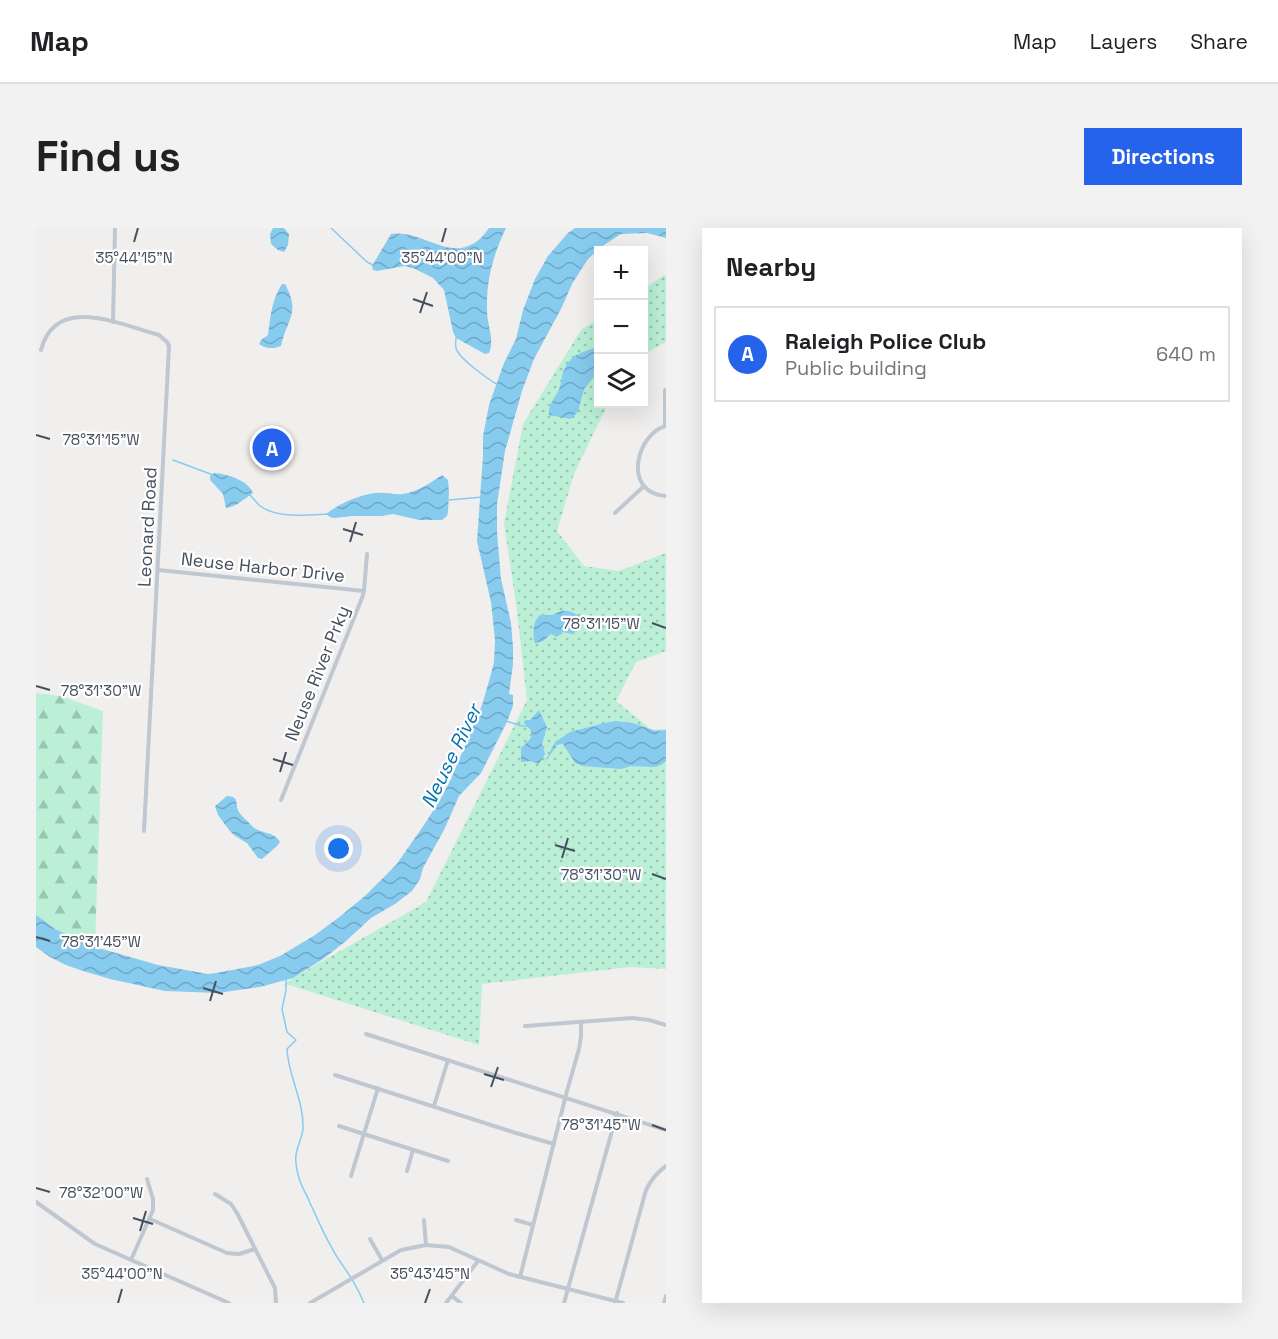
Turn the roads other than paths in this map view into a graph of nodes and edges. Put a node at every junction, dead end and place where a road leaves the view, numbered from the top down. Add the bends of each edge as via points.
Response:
1 (115, 228) edge
2 (113, 322) junction
3 (41, 350) dead end
4 (665, 390) edge
5 (666, 426) edge
6 (643, 487) junction
7 (666, 496) edge
8 (615, 513) dead end
9 (367, 554) dead end
10 (158, 570) junction
11 (364, 591) junction
12 (281, 800) dead end
13 (144, 831) dead end
14 (581, 1022) junction
15 (666, 1025) edge
16 (525, 1026) dead end
17 (366, 1034) dead end
18 (448, 1060) junction
19 (335, 1075) dead end
20 (378, 1088) junction
21 (566, 1097) junction
22 (434, 1106) junction
23 (617, 1113) junction
24 (339, 1126) dead end
25 (666, 1130) edge
26 (364, 1134) junction
27 (554, 1144) junction
28 (414, 1150) junction
29 (448, 1161) dead end
30 (666, 1166) edge
31 (407, 1170) dead end
32 (351, 1176) dead end
33 (147, 1179) dead end
34 (215, 1194) dead end
35 (36, 1202) edge
36 (150, 1219) junction
37 (424, 1220) dead end
38 (516, 1220) dead end
39 (533, 1225) junction
40 (370, 1239) dead end
41 (426, 1245) junction
42 (255, 1249) junction
43 (131, 1260) junction
44 (382, 1260) junction
45 (478, 1261) junction
46 (519, 1277) junction
47 (568, 1289) junction
48 (453, 1296) junction
49 (666, 1296) edge
50 (615, 1302) edge
51 (229, 1303) edge
52 (276, 1303) edge
53 (310, 1303) edge
54 (446, 1303) edge
55 (461, 1303) edge
56 (564, 1303) edge
57 (623, 1303) edge
58 (664, 1303) edge

1 - 2 street
2 - 3 street, Leonard Road via 88,316 63,320 44,338
2 - 10 street, Leonard Road via 159,335 169,346
4 - 5 street
5 - 6 street via 653,433 640,456 638,474
6 - 7 street
6 - 8 street
9 - 11 street, Neuse River Prky
10 - 11 street, Neuse Harbor Drive
10 - 13 street, Leonard Road
11 - 12 street, Neuse River Prky
14 - 15 street via 632,1018
14 - 16 street
14 - 21 street via 581,1042
17 - 18 street
18 - 21 street
18 - 22 street
19 - 20 street
20 - 22 street
20 - 26 street
21 - 23 street
21 - 27 street
22 - 27 street
23 - 25 street
23 - 47 street
24 - 26 street
26 - 28 street
26 - 32 street
27 - 39 street
28 - 29 street
28 - 31 street
30 - 50 street via 651,1179 646,1190
33 - 36 street via 153,1199
34 - 42 street via 231,1204
35 - 43 street via 95,1244
36 - 42 street via 231,1254
36 - 43 street
37 - 41 street
38 - 39 street
39 - 46 street
40 - 44 street
41 - 44 street via 401,1250
41 - 45 street via 449,1247
42 - 52 street via 275,1288
43 - 51 street
44 - 53 street
45 - 46 street
45 - 48 street
46 - 47 street
47 - 50 street
47 - 56 street
48 - 54 street
48 - 55 street
49 - 58 street
50 - 57 street

